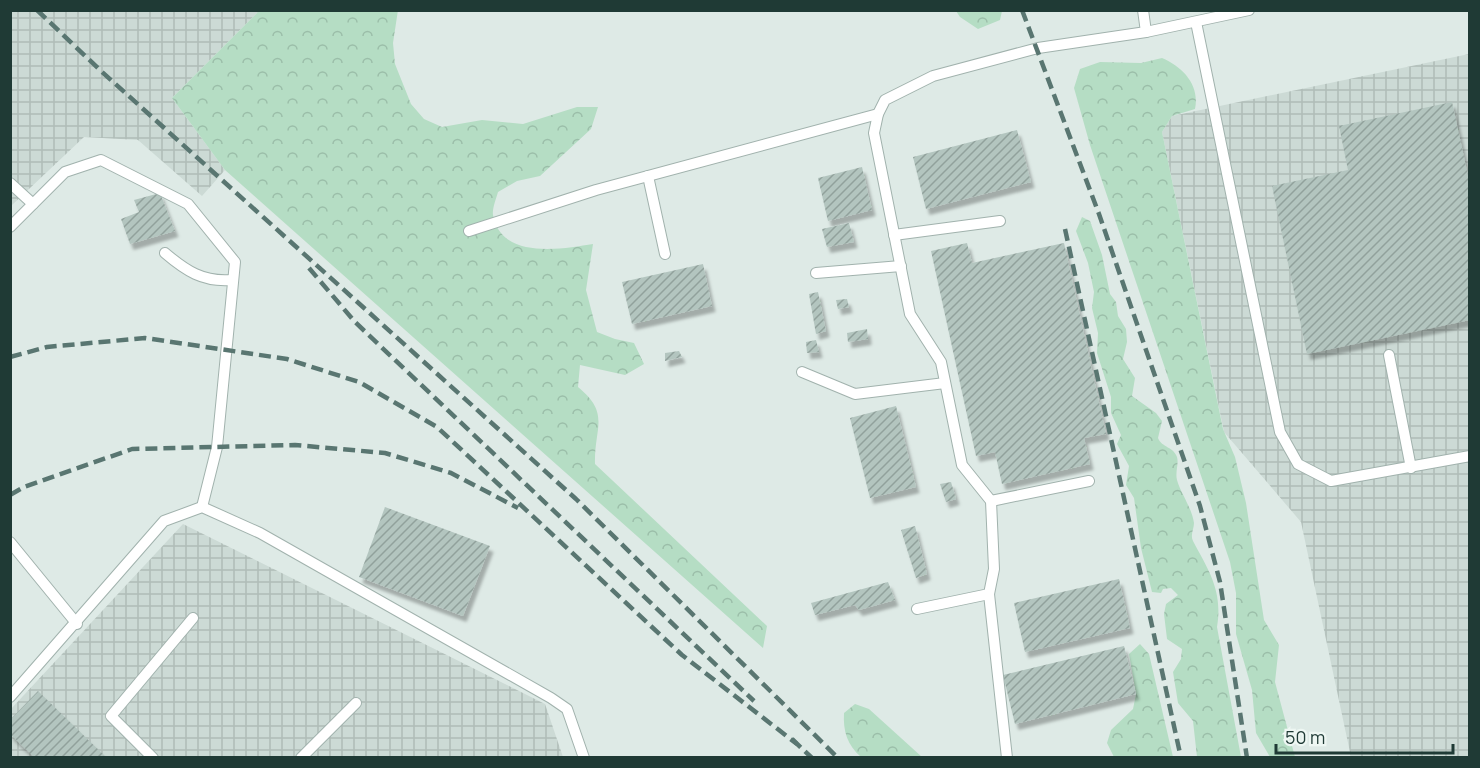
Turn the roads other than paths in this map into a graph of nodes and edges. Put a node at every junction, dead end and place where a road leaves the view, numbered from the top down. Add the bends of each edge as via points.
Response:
1 (1143, 10) edge
2 (1249, 10) edge
3 (1196, 22) junction
4 (1146, 32) junction
5 (878, 114) junction
6 (648, 176) junction
7 (10, 183) edge
8 (33, 204) junction
9 (1000, 221) dead end
10 (10, 226) edge
11 (469, 231) dead end
12 (894, 235) junction
13 (165, 253) dead end
14 (665, 254) dead end
15 (901, 266) junction
16 (816, 273) dead end
17 (231, 280) junction
18 (1389, 356) dead end
19 (802, 372) dead end
20 (945, 383) junction
21 (1470, 456) edge
22 (1411, 468) junction
23 (1089, 481) dead end
24 (991, 501) junction
25 (202, 507) junction
26 (10, 542) edge
27 (989, 594) junction
28 (917, 609) dead end
29 (193, 618) dead end
30 (77, 624) junction
31 (10, 697) edge
32 (356, 703) dead end
33 (153, 758) edge
34 (301, 758) edge
35 (584, 758) edge
36 (1007, 758) edge

1 - 4 lane
2 - 3 lane
3 - 4 lane
3 - 22 lane via 1280,432 1298,464 1331,482
4 - 5 lane via 1038,48 933,76 885,100
5 - 6 lane
5 - 12 lane via 874,133
6 - 11 lane
6 - 14 lane
7 - 8 lane
8 - 10 lane
8 - 17 lane via 65,172 101,160 188,204 235,262
9 - 12 lane
12 - 15 lane
13 - 17 lane via 187,272 213,281
15 - 16 lane
15 - 20 lane via 910,314 941,362
17 - 25 lane via 217,447
18 - 22 lane
19 - 20 lane via 855,393
20 - 24 lane via 962,465
21 - 22 lane
23 - 24 lane
24 - 27 lane via 994,569
25 - 30 lane via 164,521
25 - 35 lane via 260,532 551,698 567,709
26 - 30 lane
27 - 28 lane
27 - 36 lane
29 - 33 lane via 111,716
30 - 31 lane
32 - 34 lane

